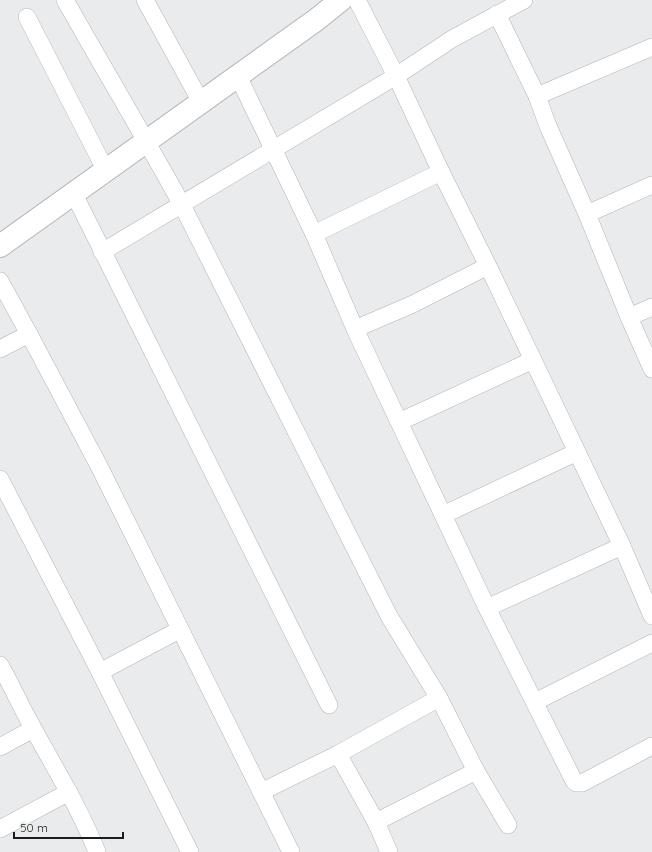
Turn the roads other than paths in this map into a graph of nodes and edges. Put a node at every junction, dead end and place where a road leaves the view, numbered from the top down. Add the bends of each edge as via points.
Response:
1 (66, 0) edge
2 (145, 0) edge
3 (356, 0) edge
4 (524, 0) edge
5 (329, 4) edge
6 (497, 14) junction
7 (27, 17) dead end
8 (652, 47) edge
9 (238, 76) junction
10 (396, 76) junction
11 (537, 96) junction
12 (201, 102) junction
13 (146, 141) junction
14 (273, 149) junction
15 (106, 171) junction
16 (440, 172) junction
17 (652, 185) edge
18 (74, 194) junction
19 (182, 205) junction
20 (586, 214) junction
21 (314, 234) junction
22 (0, 246) edge
23 (102, 252) junction
24 (488, 266) junction
25 (0, 281) edge
26 (652, 307) edge
27 (628, 317) junction
28 (355, 329) junction
29 (29, 334) junction
30 (0, 349) edge
31 (533, 360) junction
32 (652, 369) edge
33 (399, 422) junction
34 (577, 452) junction
35 (0, 479) edge
36 (443, 515) junction
37 (622, 546) junction
38 (487, 608) junction
39 (652, 616) edge
40 (179, 630) junction
41 (652, 643) edge
42 (1, 668) edge
43 (100, 672) junction
44 (439, 698) junction
45 (535, 702) junction
46 (329, 705) dead end
47 (33, 729) junction
48 (652, 746) edge
49 (0, 747) edge
50 (338, 754) junction
51 (476, 771) junction
52 (68, 792) junction
53 (261, 792) junction
54 (376, 822) junction
55 (508, 824) dead end
56 (0, 829) edge
57 (97, 852) edge
58 (190, 852) edge
59 (290, 852) edge
60 (389, 852) edge

1 - 13 street
2 - 12 street
3 - 10 street
4 - 6 street
5 - 9 street
6 - 10 street via 452,39
6 - 11 street
7 - 15 street
8 - 11 street
9 - 12 street
9 - 14 street
10 - 14 street
10 - 16 street
11 - 20 street
12 - 13 street
13 - 15 street
13 - 19 street
14 - 19 street
14 - 21 street
15 - 18 street
16 - 21 street
16 - 24 street
17 - 20 street
18 - 22 street
18 - 23 street
19 - 23 street
19 - 44 street via 389,616
20 - 27 street
21 - 28 street
23 - 46 street
24 - 28 street via 413,304
24 - 31 street
25 - 29 street
26 - 27 street
27 - 32 street
28 - 33 street
29 - 30 street
29 - 40 street via 100,468
31 - 33 street
31 - 34 street
33 - 36 street
34 - 36 street
34 - 37 street
35 - 43 street
36 - 38 street
37 - 38 street
37 - 39 street
38 - 45 street
40 - 43 street
40 - 53 street
41 - 45 street
42 - 47 street
43 - 58 street
44 - 50 street
44 - 51 street
45 - 48 street via 576,783 582,783
47 - 49 street
47 - 52 street
50 - 53 street
50 - 54 street
51 - 54 street
51 - 55 street
52 - 56 street
52 - 57 street
53 - 59 street
54 - 60 street

